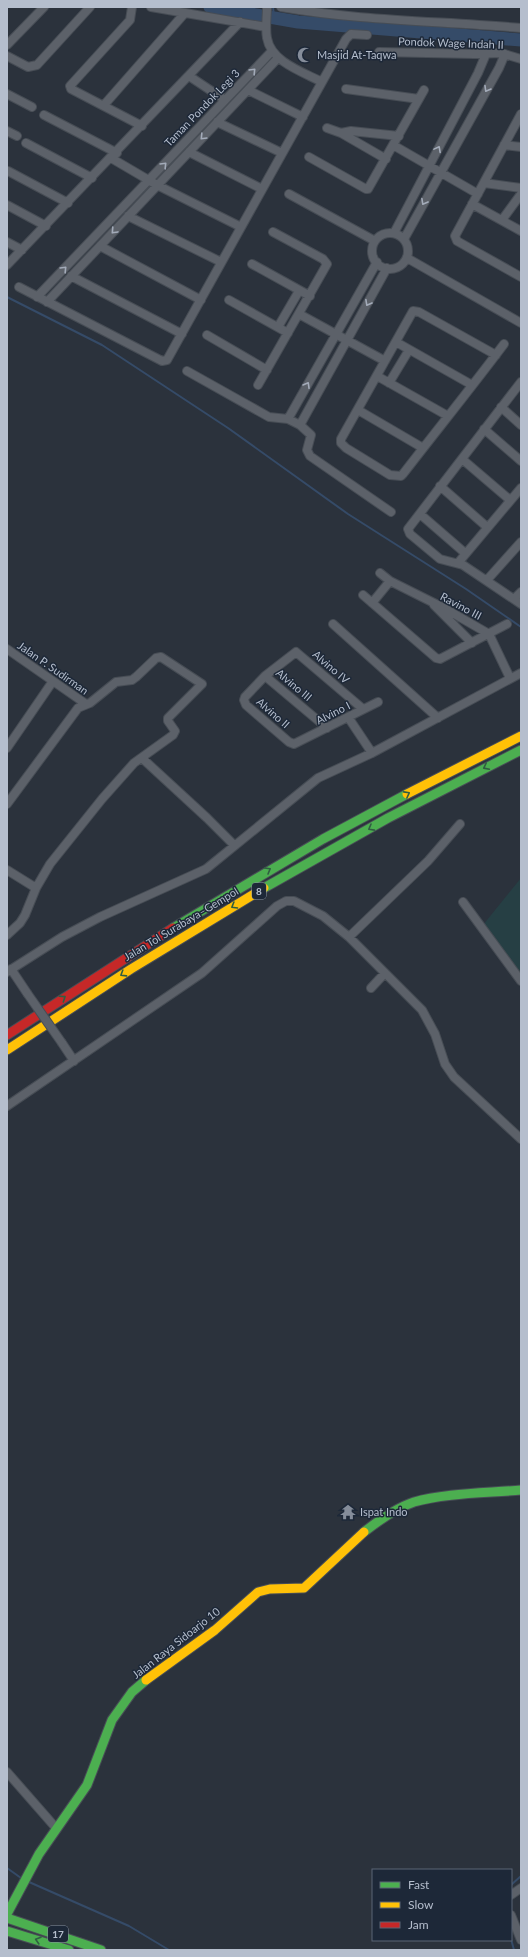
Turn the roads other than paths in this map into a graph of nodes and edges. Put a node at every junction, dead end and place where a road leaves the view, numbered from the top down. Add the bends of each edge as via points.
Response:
1 (44, 7) edge
2 (90, 7) edge
3 (132, 7) edge
4 (151, 7) edge
5 (267, 7) edge
6 (281, 7) edge
7 (184, 14) junction
8 (240, 22) junction
9 (266, 24) junction
10 (521, 28) edge
11 (367, 35) dead end
12 (7, 45) edge
13 (272, 51) junction
14 (379, 52) dead end
15 (486, 54) junction
16 (505, 54) junction
17 (7, 56) edge
18 (278, 58) junction
19 (521, 60) edge
20 (189, 76) junction
21 (322, 82) junction
22 (346, 89) dead end
23 (248, 90) junction
24 (424, 90) dead end
25 (7, 94) edge
26 (226, 100) junction
27 (419, 100) junction
28 (104, 105) junction
29 (32, 107) dead end
30 (521, 114) edge
31 (44, 115) dead end
32 (303, 117) junction
33 (217, 122) junction
34 (142, 126) junction
35 (327, 128) dead end
36 (7, 131) edge
37 (341, 133) junction
38 (17, 136) dead end
39 (399, 136) junction
40 (26, 143) dead end
41 (393, 145) junction
42 (504, 145) junction
43 (521, 147) edge
44 (189, 152) junction
45 (282, 154) junction
46 (114, 155) junction
47 (308, 157) dead end
48 (386, 160) junction
49 (429, 166) junction
50 (8, 170) dead end
51 (440, 172) junction
52 (92, 178) junction
53 (149, 180) junction
54 (484, 183) junction
55 (157, 186) junction
56 (521, 188) edge
57 (262, 189) junction
58 (289, 194) dead end
59 (478, 194) junction
60 (521, 194) edge
61 (68, 203) junction
62 (472, 204) junction
63 (7, 205) edge
64 (128, 216) junction
65 (502, 220) junction
66 (46, 226) junction
67 (241, 227) junction
68 (521, 230) edge
69 (273, 232) dead end
70 (394, 233) junction
71 (404, 239) junction
72 (375, 241) junction
73 (7, 242) edge
74 (100, 246) junction
75 (22, 250) junction
76 (407, 258) junction
77 (221, 262) junction
78 (377, 262) junction
79 (252, 264) dead end
80 (7, 265) edge
81 (387, 268) junction
82 (71, 276) junction
83 (521, 276) edge
84 (19, 287) dead end
85 (299, 291) junction
86 (310, 296) junction
87 (37, 297) junction
88 (201, 300) junction
89 (229, 300) dead end
90 (47, 302) junction
91 (299, 314) junction
92 (521, 323) edge
93 (278, 327) junction
94 (288, 333) junction
95 (182, 334) junction
96 (336, 334) junction
97 (207, 335) dead end
98 (347, 340) junction
99 (396, 342) junction
100 (504, 344) dead end
101 (409, 350) junction
102 (496, 355) junction
103 (385, 361) junction
104 (267, 370) junction
105 (187, 371) dead end
106 (376, 376) junction
107 (521, 382) edge
108 (389, 383) junction
109 (258, 385) dead end
110 (472, 385) junction
111 (501, 407) junction
112 (358, 410) junction
113 (448, 416) junction
114 (288, 419) junction
115 (300, 425) junction
116 (521, 425) edge
117 (484, 429) junction
118 (423, 448) junction
119 (462, 459) junction
120 (521, 461) edge
121 (440, 486) junction
122 (521, 488) edge
123 (510, 500) junction
124 (391, 512) dead end
125 (420, 514) junction
126 (487, 527) junction
127 (521, 542) edge
128 (465, 553) junction
129 (458, 563) junction
130 (380, 573) dead end
131 (487, 580) junction
132 (390, 581) junction
133 (521, 592) edge
134 (363, 595) dead end
135 (518, 601) edge
136 (372, 603) junction
137 (432, 603) junction
138 (333, 624) dead end
139 (507, 624) dead end
140 (489, 634) junction
141 (472, 643) junction
142 (7, 649) edge
143 (521, 673) edge
144 (265, 676) junction
145 (510, 678) junction
146 (53, 681) junction
147 (378, 702) dead end
148 (86, 704) junction
149 (363, 709) junction
150 (348, 717) junction
151 (438, 718) junction
152 (327, 728) junction
153 (521, 736) edge
154 (297, 744) joint
155 (7, 748) edge
156 (521, 750) edge
157 (372, 753) junction
158 (142, 759) junction
159 (7, 804) edge
160 (460, 824) dead end
161 (234, 845) junction
162 (7, 870) edge
163 (36, 888) junction
164 (463, 902) dead end
165 (7, 935) edge
166 (349, 937) junction
167 (9, 971) edge
168 (385, 973) junction
169 (521, 981) edge
170 (371, 988) dead end
171 (7, 1035) edge
172 (7, 1050) edge
173 (74, 1061) junction
174 (7, 1106) edge
175 (521, 1139) edge
176 (521, 1490) edge
177 (7, 1772) edge
178 (56, 1828) junction
179 (521, 1888) edge
180 (512, 1894) edge
181 (7, 1914) edge
182 (512, 1917) edge
183 (7, 1918) edge
184 (7, 1932) edge
185 (521, 1940) edge
186 (69, 1950) edge
187 (101, 1950) edge

1 - 12 street
2 - 17 street via 37,65 28,67
3 - 28 street via 130,20 70,84 71,89
4 - 7 street
5 - 9 street
6 - 10 street via 327,15
7 - 8 street
7 - 28 street
8 - 9 street
8 - 20 street
9 - 13 street via 267,40
11 - 21 street via 348,36
13 - 18 street
26 -> 13 street, Taman Pondok Legi 3
14 - 15 street, Pondok Wage Indah II
15 - 16 street, Pondok Wage Indah II
49 -> 15 street
16 - 19 street, Pondok Wage Indah II
16 -> 51 street
18 - 21 street
18 - 23 street, Taman Pondok Legi 3
20 - 26 street
20 - 34 street
21 - 32 street
22 - 27 street
23 - 32 street, Taman Pondok Legi 3
23 - 33 street, Taman Pondok Legi 3
24 - 27 street
25 - 29 street
53 -> 26 street, Taman Pondok Legi 3
27 - 39 street
28 - 34 street
30 - 42 street
31 - 46 street
32 - 45 street
33 -> 44 street, Taman Pondok Legi 3
33 - 45 street, Taman Pondok Legi 3
34 - 46 street
35 - 37 street
36 - 38 street
37 - 39 street via 351,131
37 - 48 street
39 - 41 street
40 - 52 street
41 - 48 street
41 - 49 street
42 - 43 street
42 - 54 street
44 - 55 street, Taman Pondok Legi 3
44 - 57 street, Taman Pondok Legi 3
45 - 57 street
46 - 52 street
46 - 53 street
47 - 48 street via 366,190
49 - 51 street
49 - 70 street
50 - 61 street
51 - 59 street
51 -> 71 street
52 - 61 street
53 - 55 street
87 -> 53 street, Taman Pondok Legi 3
54 - 56 street
54 - 59 street
55 - 64 street, Taman Pondok Legi 3
55 - 67 street
57 - 67 street
58 - 72 street
59 - 62 street
60 - 65 street
61 - 66 street
62 - 65 street
62 - 83 street via 455,235 456,240
63 - 66 street
64 -> 74 street, Taman Pondok Legi 3
64 - 77 street
65 - 68 street
66 - 75 street
67 - 77 street
69 - 86 street via 326,262
70 - 71 street
70 - 72 street via 387,233
71 - 76 street via 408,248
72 - 78 street via 372,250
73 - 75 street
74 - 82 street, Taman Pondok Legi 3
74 - 88 street
75 - 80 street
76 - 81 street via 396,268
76 - 92 street
77 - 88 street
78 - 81 street
78 - 96 street
79 - 85 street
81 -> 98 street
82 - 90 street, Taman Pondok Legi 3
82 - 95 street
84 - 87 street
85 - 86 street
85 - 93 street
86 - 91 street
87 - 90 street
88 - 95 street
89 - 93 street
90 - 95 street via 162,361 167,360
91 - 94 street
91 - 96 street
93 - 94 street
94 - 104 street
96 - 98 street
114 -> 96 street
97 - 104 street
98 - 103 street
98 - 115 street
99 - 101 street
99 - 102 street via 410,314 416,311
99 - 103 street
100 - 102 street
101 - 108 street
101 - 110 street
102 - 110 street
103 - 106 street
104 - 109 street
105 - 114 street via 269,418
106 - 108 street
106 - 112 street
107 - 111 street
108 - 113 street
110 - 113 street
111 - 116 street
111 - 117 street
112 - 118 street
112 - 118 street via 341,443 390,475 401,476
113 - 118 street
114 - 115 street
115 - 124 street via 311,435 307,450 310,456
117 - 119 street
117 - 120 street
119 - 121 street
119 - 123 street
121 - 125 street
121 - 126 street
122 - 123 street
123 - 126 street
125 - 128 street
125 - 129 street via 408,532 440,559
126 - 128 street
127 - 131 street
128 - 129 street
129 - 131 street
130 - 132 street, Ravino III
131 - 135 street
132 - 136 street
132 - 137 street, Ravino III
133 - 135 street
134 - 136 street
136 - 141 street via 438,659 442,660
137 - 140 street, Ravino III
137 - 141 street
138 - 151 street
139 - 140 street
140 - 141 street
140 - 145 street, Ravino III
142 - 146 street, Jalan P. Sudirman
143 - 145 street
144 - 149 street, Alvino IV via 296,652
144 - 152 street, Alvino III
144 - 154 street, Alvino II via 245,696 244,702 289,742
145 - 151 street
146 - 148 street, Jalan P. Sudirman
146 - 155 street
147 - 149 street, Alvino I
148 - 158 street via 116,682 132,680 159,657 200,682 201,686 168,718 174,734
148 - 159 street via 78,708
149 - 150 street, Alvino I
150 - 152 street, Alvino I
150 - 157 street
151 - 157 street
152 - 154 street, Alvino I
171 -> 153 main road, Jalan Tol Surabaya–Gempol / 8 via 122,958 240,886 361,817
156 -> 172 main road, Jalan Tol Surabaya–Gempol / 8 via 394,815 285,875 178,939
157 - 161 street via 318,778
158 - 161 street
158 - 163 street via 134,763 102,799 50,864
160 - 166 street via 428,861
161 - 167 street via 206,869 94,920
162 - 163 street
163 - 165 street via 20,923
164 - 169 street
166 - 168 street
166 - 173 street via 318,913 294,901 286,901 277,906 202,973
167 - 173 street, bridge
168 - 170 street
168 - 175 street via 422,1010 435,1034 445,1064 454,1078
173 - 174 street
176 - 178 main road, Jalan Raya Sidoarjo 10 via 415,1502 400,1508 365,1531 304,1588 296,1590 276,1587 258,1592 215,1630 132,1692 112,1720 87,1785
177 - 178 street
178 - 181 main road, Jalan Raya Sidoarjo 10
179 - 180 street
182 - 185 street
183 - 187 main road, 17
186 -> 184 main road, 17

